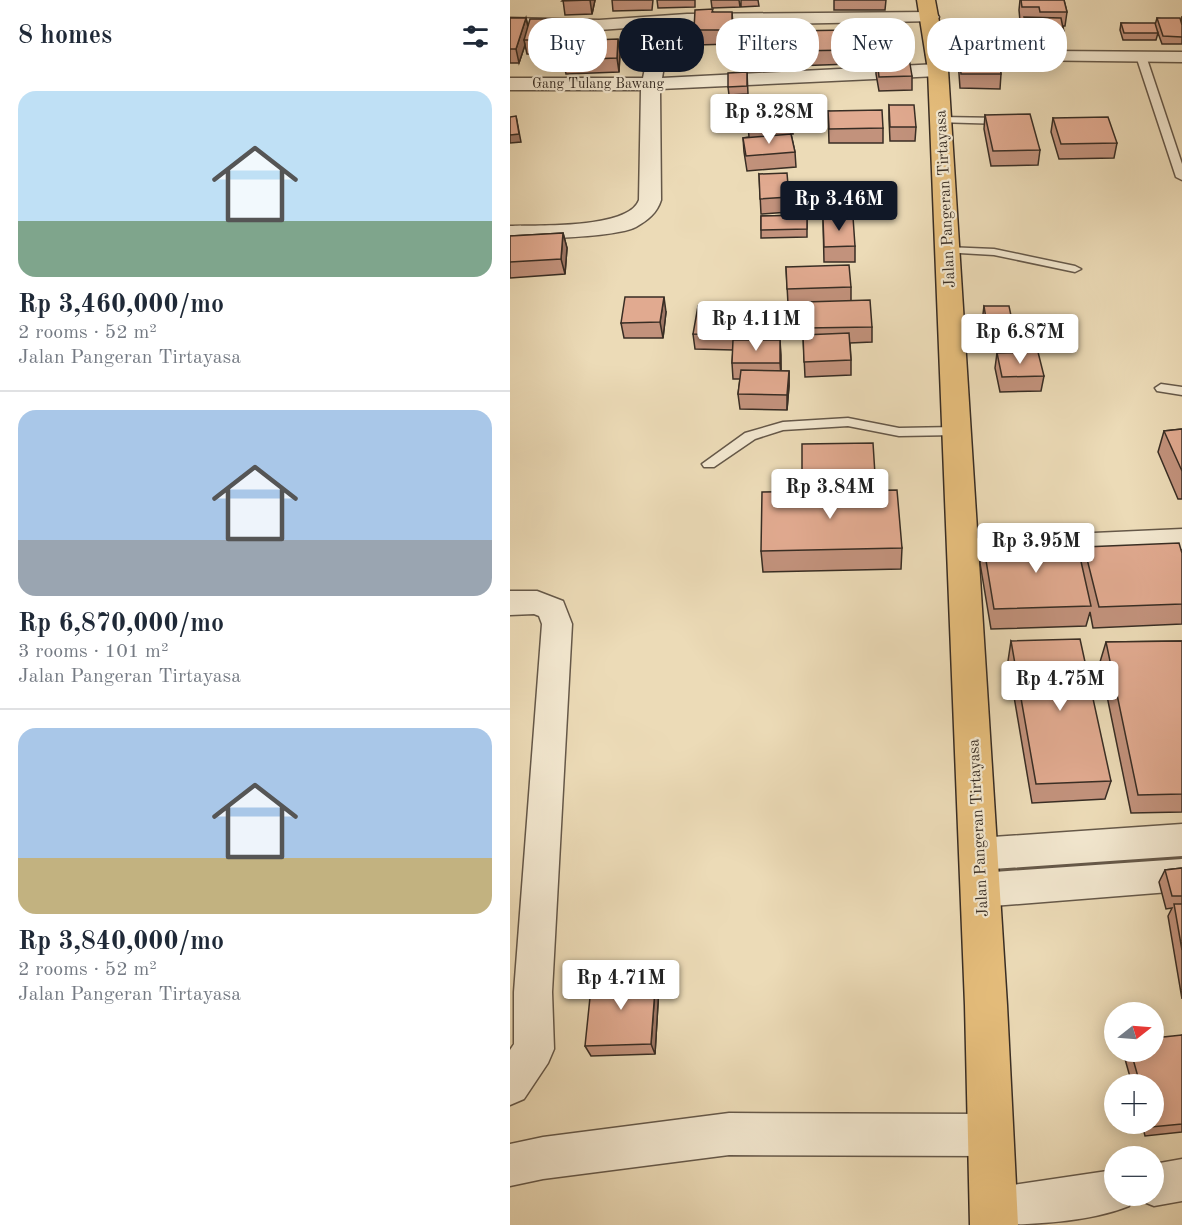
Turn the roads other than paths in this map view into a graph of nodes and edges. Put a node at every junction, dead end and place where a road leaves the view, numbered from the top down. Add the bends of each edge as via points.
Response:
1 (928, 8) edge
2 (694, 18) edge
3 (510, 23) edge
4 (619, 23) edge
5 (1141, 56) junction
6 (1182, 57) edge
7 (1067, 59) edge
8 (927, 64) edge
9 (653, 72) edge
10 (937, 72) edge
11 (510, 84) edge
12 (651, 84) junction
13 (939, 120) junction
14 (1016, 122) edge
15 (1181, 177) edge
16 (510, 233) edge
17 (946, 250) junction
18 (1076, 269) dead end
19 (1161, 388) dead end
20 (1182, 391) edge
21 (956, 431) junction
22 (709, 464) dead end
23 (1182, 539) edge
24 (962, 550) junction
25 (510, 603) edge
26 (1182, 840) edge
27 (978, 854) junction
28 (1182, 875) edge
29 (980, 890) junction
30 (510, 1085) edge
31 (990, 1135) junction
32 (510, 1165) edge
33 (1182, 1180) edge
34 (1164, 1183) edge
35 (1104, 1193) edge
36 (993, 1217) edge

1 - 2 street
3 - 4 street
5 - 6 street, Gang Tulang Bawang
5 - 7 street, Gang Tulang Bawang
5 - 15 lane
8 - 12 street, Gang Tulang Bawang
9 - 12 street
10 - 13 main road, Jalan Pangeran Tirtayasa
11 - 12 street, Gang Tulang Bawang
12 - 16 street via 647,209 627,223
13 - 14 lane
13 - 17 main road, Jalan Pangeran Tirtayasa
17 - 18 lane via 993,252
17 - 21 main road, Jalan Pangeran Tirtayasa
19 - 20 lane
21 - 22 lane via 898,432 848,422 783,426 750,436
21 - 24 main road, Jalan Pangeran Tirtayasa
23 - 24 street
24 - 27 main road, Jalan Pangeran Tirtayasa
25 - 30 street via 537,602 552,609 557,624 533,992 534,1049
26 - 27 street
27 - 29 main road, Jalan Pangeran Tirtayasa
28 - 29 street
29 - 31 main road, Jalan Pangeran Tirtayasa
31 - 32 street via 729,1134
31 - 36 main road, Jalan Pangeran Tirtayasa
33 - 34 street
35 - 36 street

